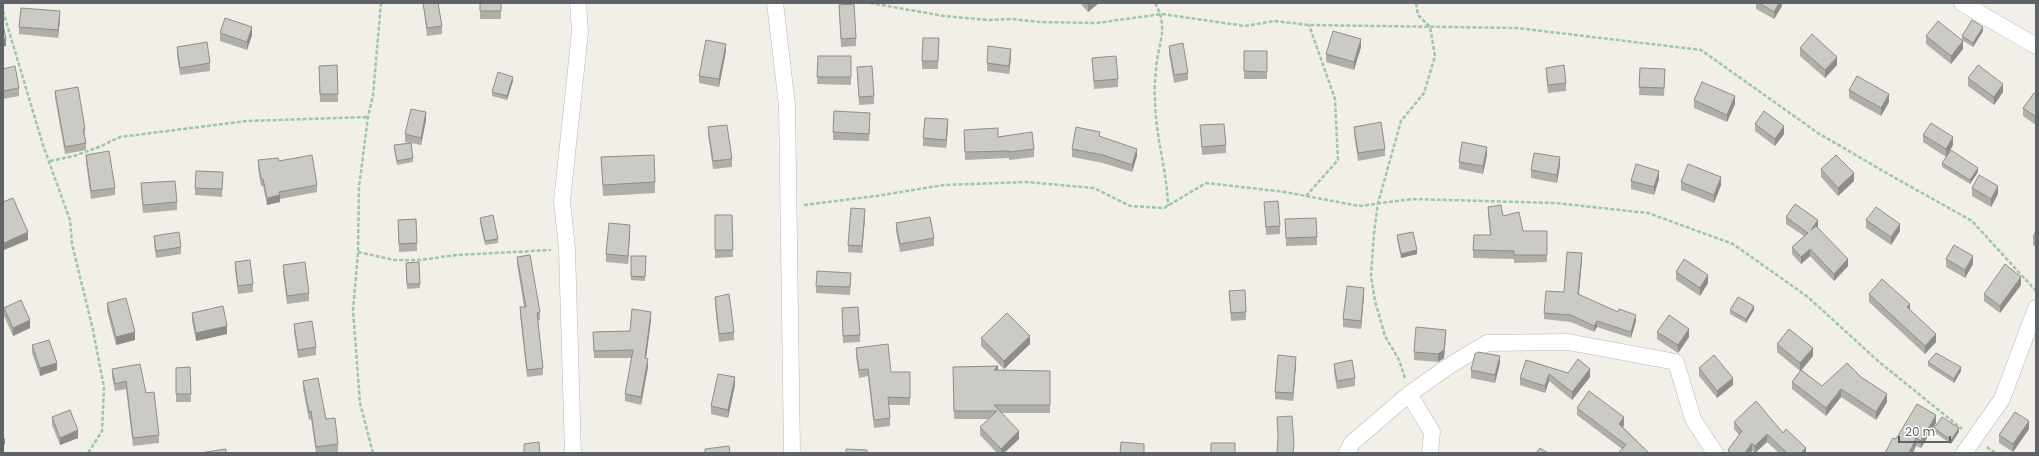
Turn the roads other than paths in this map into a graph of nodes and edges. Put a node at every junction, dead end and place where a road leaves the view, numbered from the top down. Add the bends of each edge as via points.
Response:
1 (578, 3) edge
2 (775, 3) edge
3 (1962, 3) edge
4 (2036, 46) edge
5 (2036, 308) edge
6 (1409, 394) junction
7 (573, 453) edge
8 (792, 453) edge
9 (1347, 453) edge
10 (1430, 453) edge
11 (1715, 453) edge
12 (1964, 453) edge

1 - 7 street via 580,32 562,201 567,248
2 - 8 street via 787,104
3 - 4 street
5 - 12 street via 2002,399
6 - 9 street via 1352,443
6 - 10 street via 1432,432
6 - 11 street via 1487,342 1568,342 1676,362 1693,420

